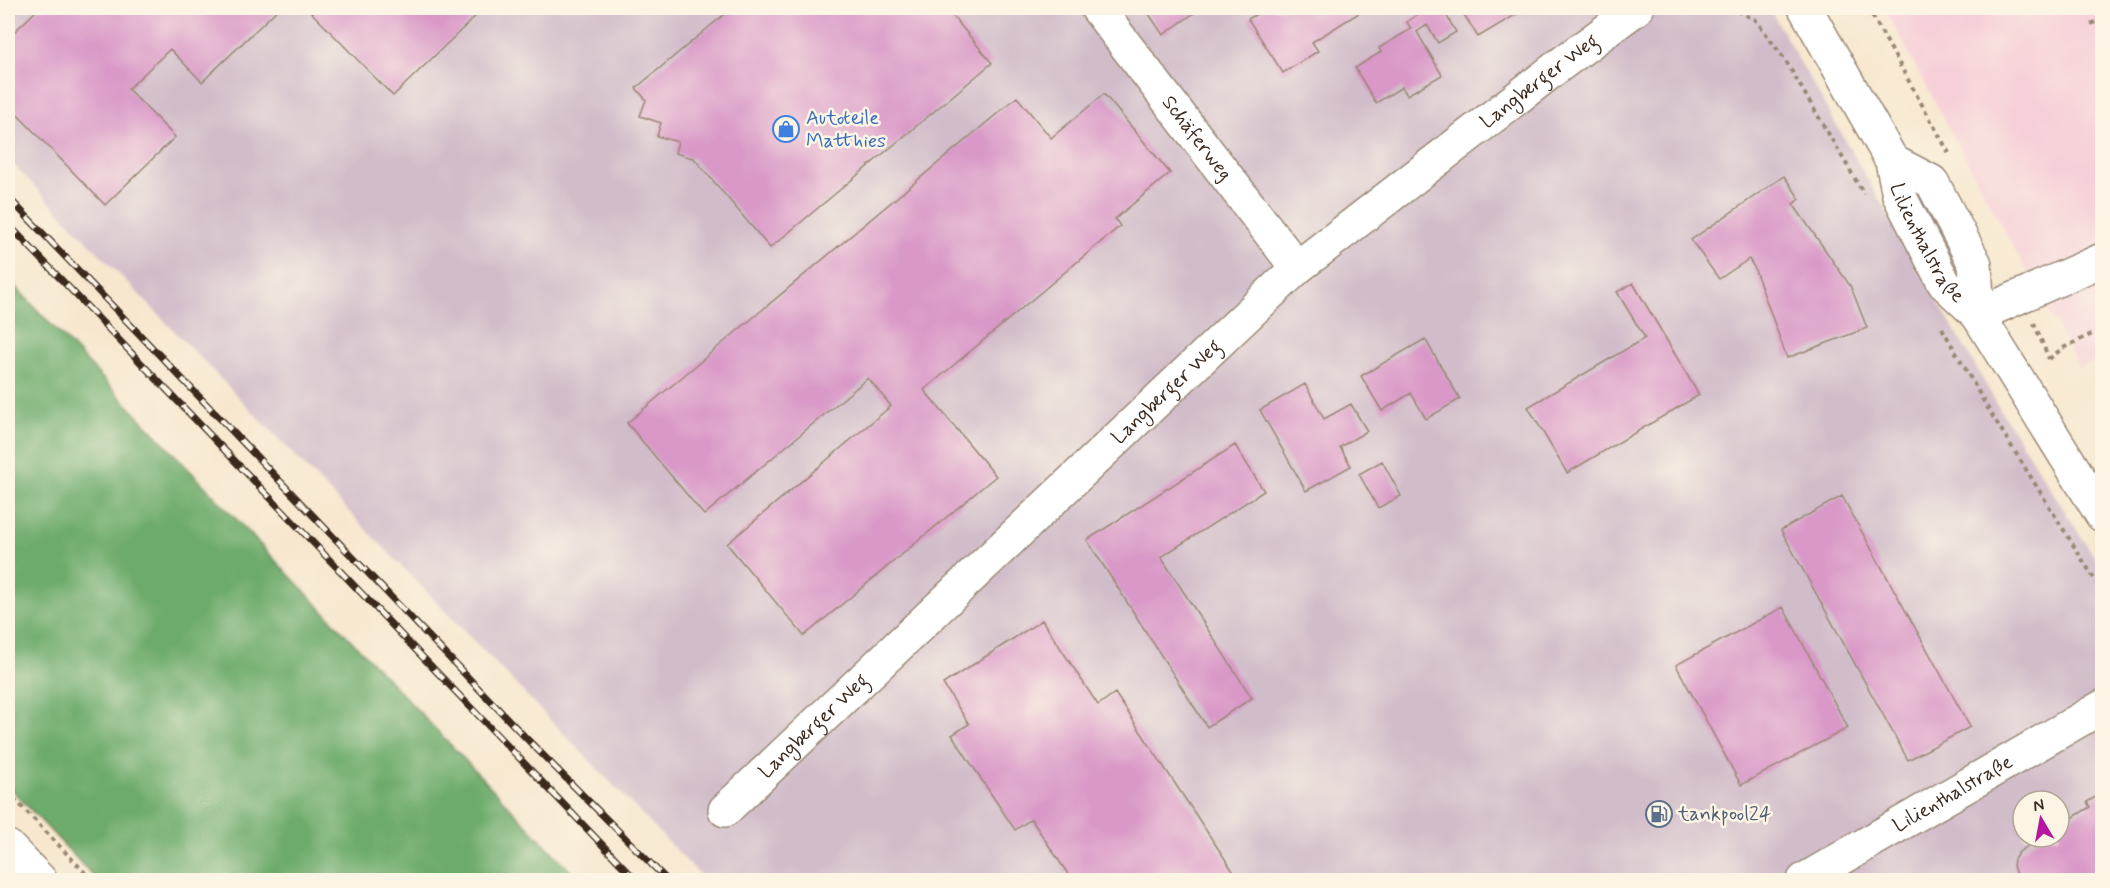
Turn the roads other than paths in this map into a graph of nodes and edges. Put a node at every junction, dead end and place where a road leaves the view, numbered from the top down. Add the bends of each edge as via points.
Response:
1 (1097, 8) edge
2 (1638, 8) edge
3 (1805, 8) edge
4 (2103, 260) edge
5 (1297, 268) junction
6 (1978, 315) junction
7 (2103, 515) edge
8 (2103, 707) edge
9 (725, 810) dead end
10 (8, 847) edge
11 (40, 880) edge
12 (1804, 880) edge

1 - 5 street, Schäferweg
2 - 5 street, Langberger Weg
3 - 6 street, Lilienthalstraße via 1892,161 1932,182 1975,264
4 - 6 street
5 - 9 street, Langberger Weg
6 - 7 street, Lilienthalstraße
8 - 12 street, Lilienthalstraße
10 - 11 street

